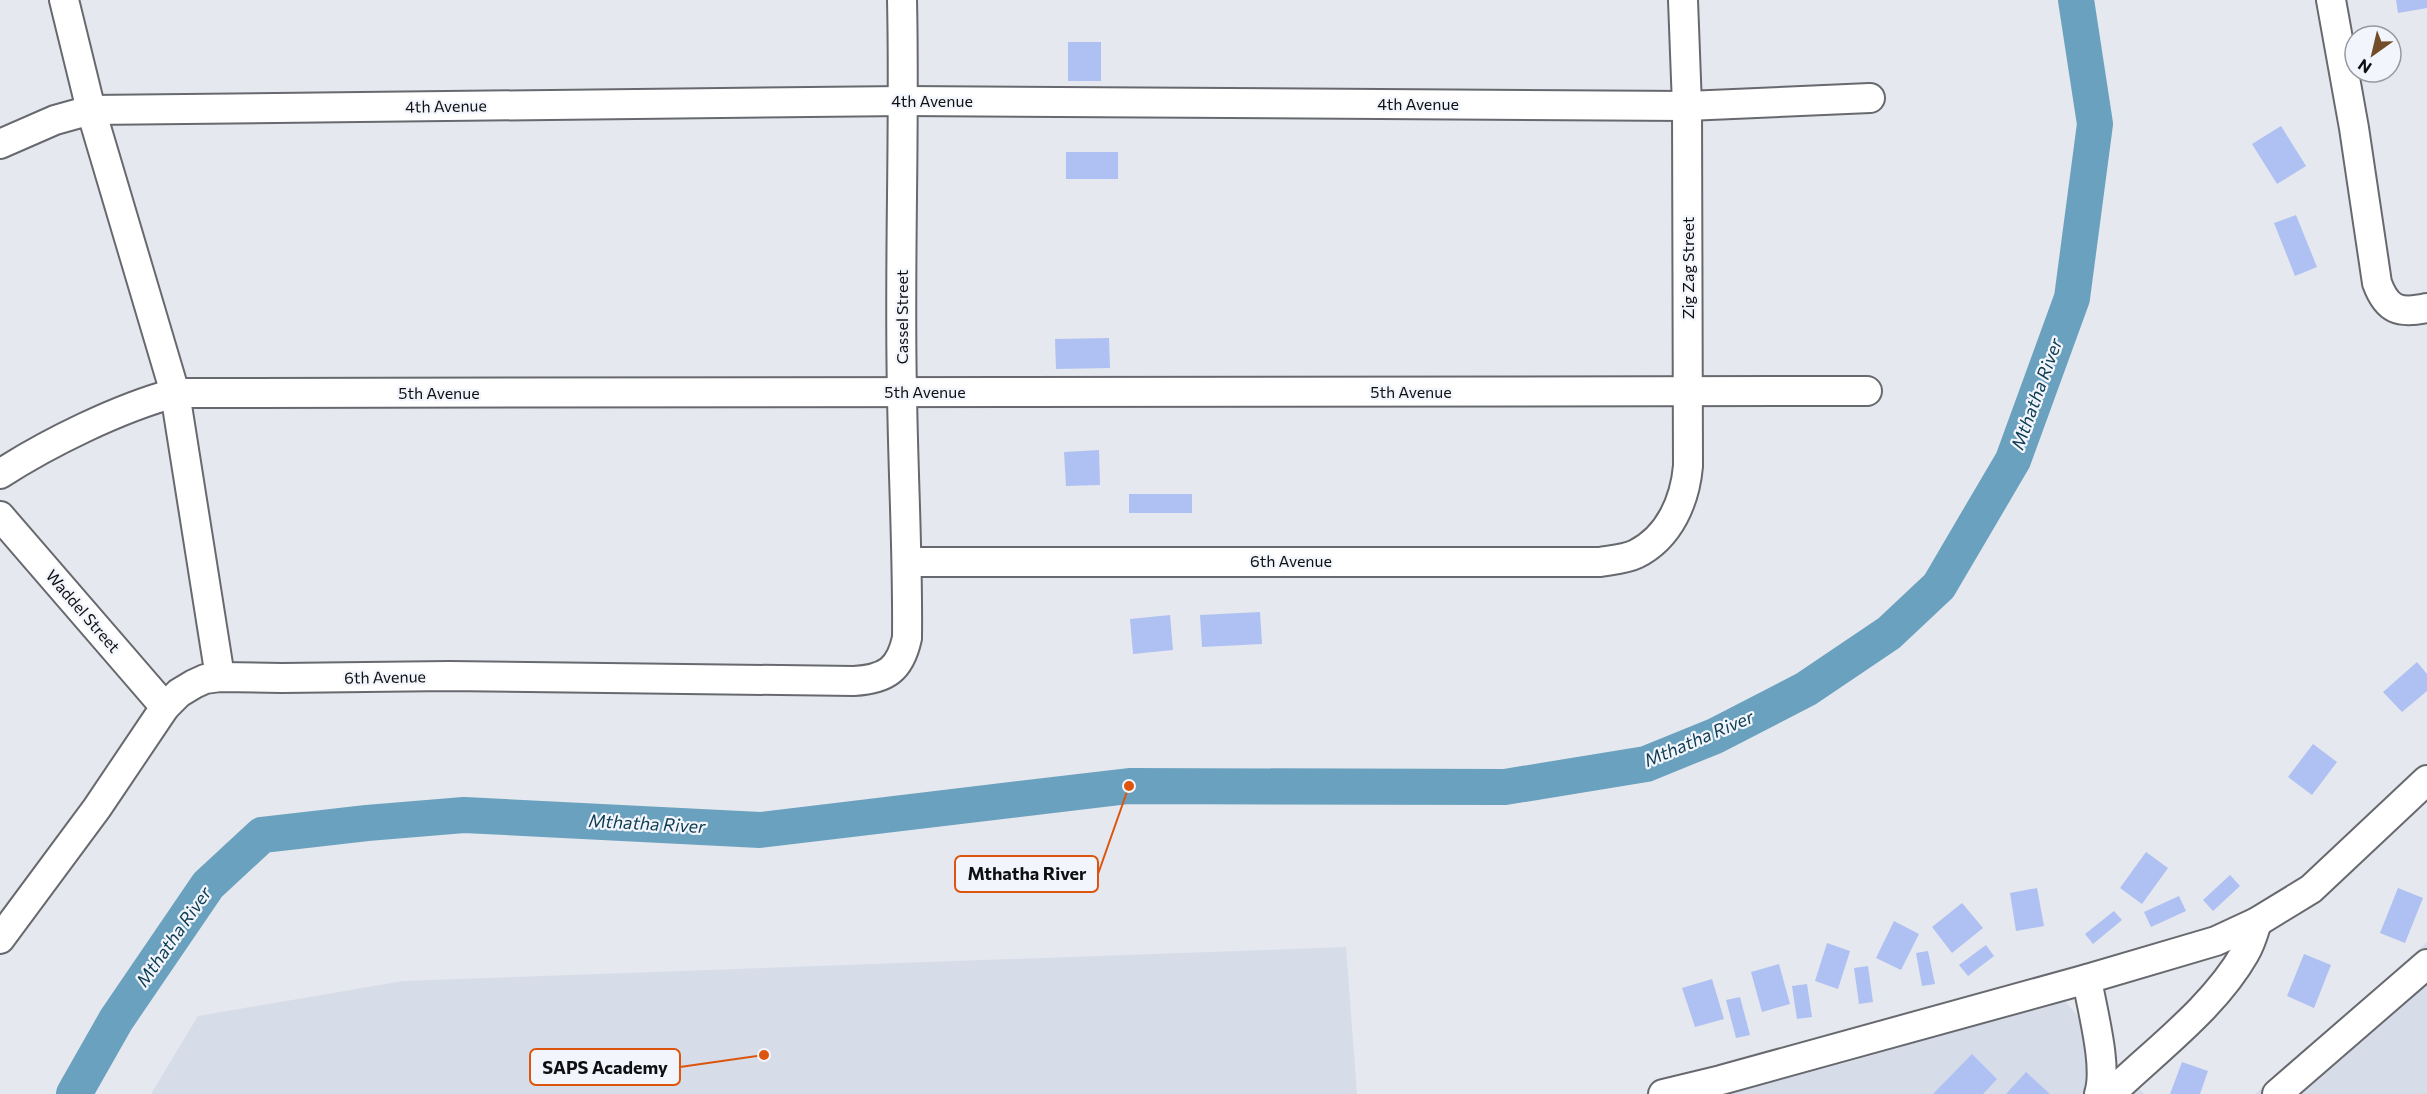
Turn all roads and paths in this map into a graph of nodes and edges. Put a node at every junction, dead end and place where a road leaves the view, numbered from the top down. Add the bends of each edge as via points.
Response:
1 (64, 0) edge
2 (902, 0) edge
3 (1683, 0) edge
4 (2331, 0) edge
5 (1870, 98) dead end
6 (904, 101) junction
7 (1687, 106) junction
8 (92, 110) junction
9 (0, 144) edge
10 (2427, 308) edge
11 (1867, 391) dead end
12 (902, 392) junction
13 (1688, 392) junction
14 (174, 393) junction
15 (0, 474) edge
16 (0, 516) edge
17 (1664, 530) joint
18 (908, 562) junction
19 (896, 667) joint
20 (220, 676) junction
21 (165, 707) junction
22 (2427, 780) edge
23 (2257, 922) junction
24 (0, 939) edge
25 (2427, 964) edge
26 (2087, 980) junction
27 (2112, 1085) edge
28 (1663, 1094) edge
29 (2277, 1094) edge

1 - 8 street
2 - 6 street, Cassel Street
3 - 7 street, Zig Zag Street
4 - 10 street via 2377,283 2388,305 2406,311
5 - 7 street, 4th Avenue
6 - 7 street, 4th Avenue
6 - 8 street, 4th Avenue
6 - 12 street, Cassel Street
7 - 13 street, Zig Zag Street
8 - 9 street, 4th Avenue via 55,120
8 - 14 street
11 - 13 street, 5th Avenue
12 - 13 street, 5th Avenue
12 - 14 street, 5th Avenue
12 - 18 street, Cassel Street
13 - 17 street, Zig Zag Street via 1687,479 1678,510
14 - 15 street, 5th Avenue via 148,400 76,432
14 - 20 street
16 - 21 street, Waddel Street
17 - 18 street, 6th Avenue via 1635,555 1600,562
18 - 19 street, Cassel Street via 907,639
19 - 20 street, 6th Avenue via 876,678 854,681
20 - 21 street, 6th Avenue via 194,684
21 - 24 street, 6th Avenue via 97,808
22 - 23 street via 2311,889
23 - 26 street via 2216,941
23 - 27 street via 2247,951 2206,1004
25 - 29 street
26 - 27 street
26 - 28 street

